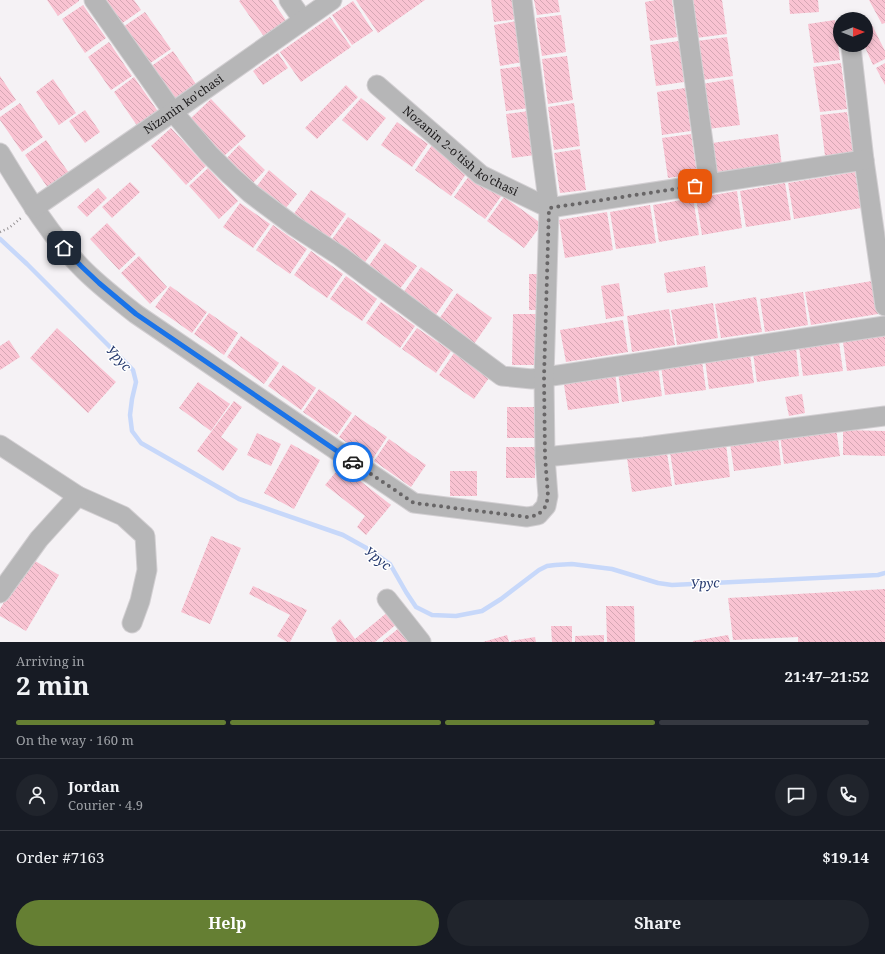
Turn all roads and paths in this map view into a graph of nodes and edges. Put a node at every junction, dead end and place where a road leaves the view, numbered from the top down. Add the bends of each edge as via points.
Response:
1 (94, 0) edge
2 (289, 0) edge
3 (332, 0) edge
4 (522, 0) edge
5 (683, 0) edge
6 (303, 20) junction
7 (852, 52) edge
8 (377, 85) dead end
9 (173, 112) junction
10 (0, 153) edge
11 (864, 160) junction
12 (709, 184) junction
13 (34, 208) junction
14 (549, 208) junction
15 (0, 232) edge
16 (885, 306) edge
17 (885, 326) edge
18 (544, 377) junction
19 (885, 416) edge
20 (0, 445) edge
21 (545, 456) junction
22 (78, 496) junction
23 (0, 593) edge
24 (387, 599) dead end
25 (132, 623) dead end
26 (421, 642) edge

1 - 9 street
2 - 6 street
3 - 6 street, Nizanin ko'chasi
4 - 14 street
5 - 12 street
6 - 9 street, Nizanin ko'chasi
7 - 11 street
8 - 14 street, Nozanin 2-o'tish ko'chasi via 481,175
9 - 13 street, Nizanin ko'chasi
9 - 18 street via 230,175 250,193 502,376 532,379
10 - 13 street
11 - 12 street
11 - 16 street
12 - 14 street
13 - 15 path
13 - 21 street via 81,266 136,314 414,503 527,517 538,515 546,506 548,496
14 - 18 street
17 - 18 street
18 - 21 street
19 - 21 street via 644,447
20 - 22 street
22 - 23 street via 39,539
22 - 25 street via 124,516 145,536 146,570 140,601
24 - 26 street

